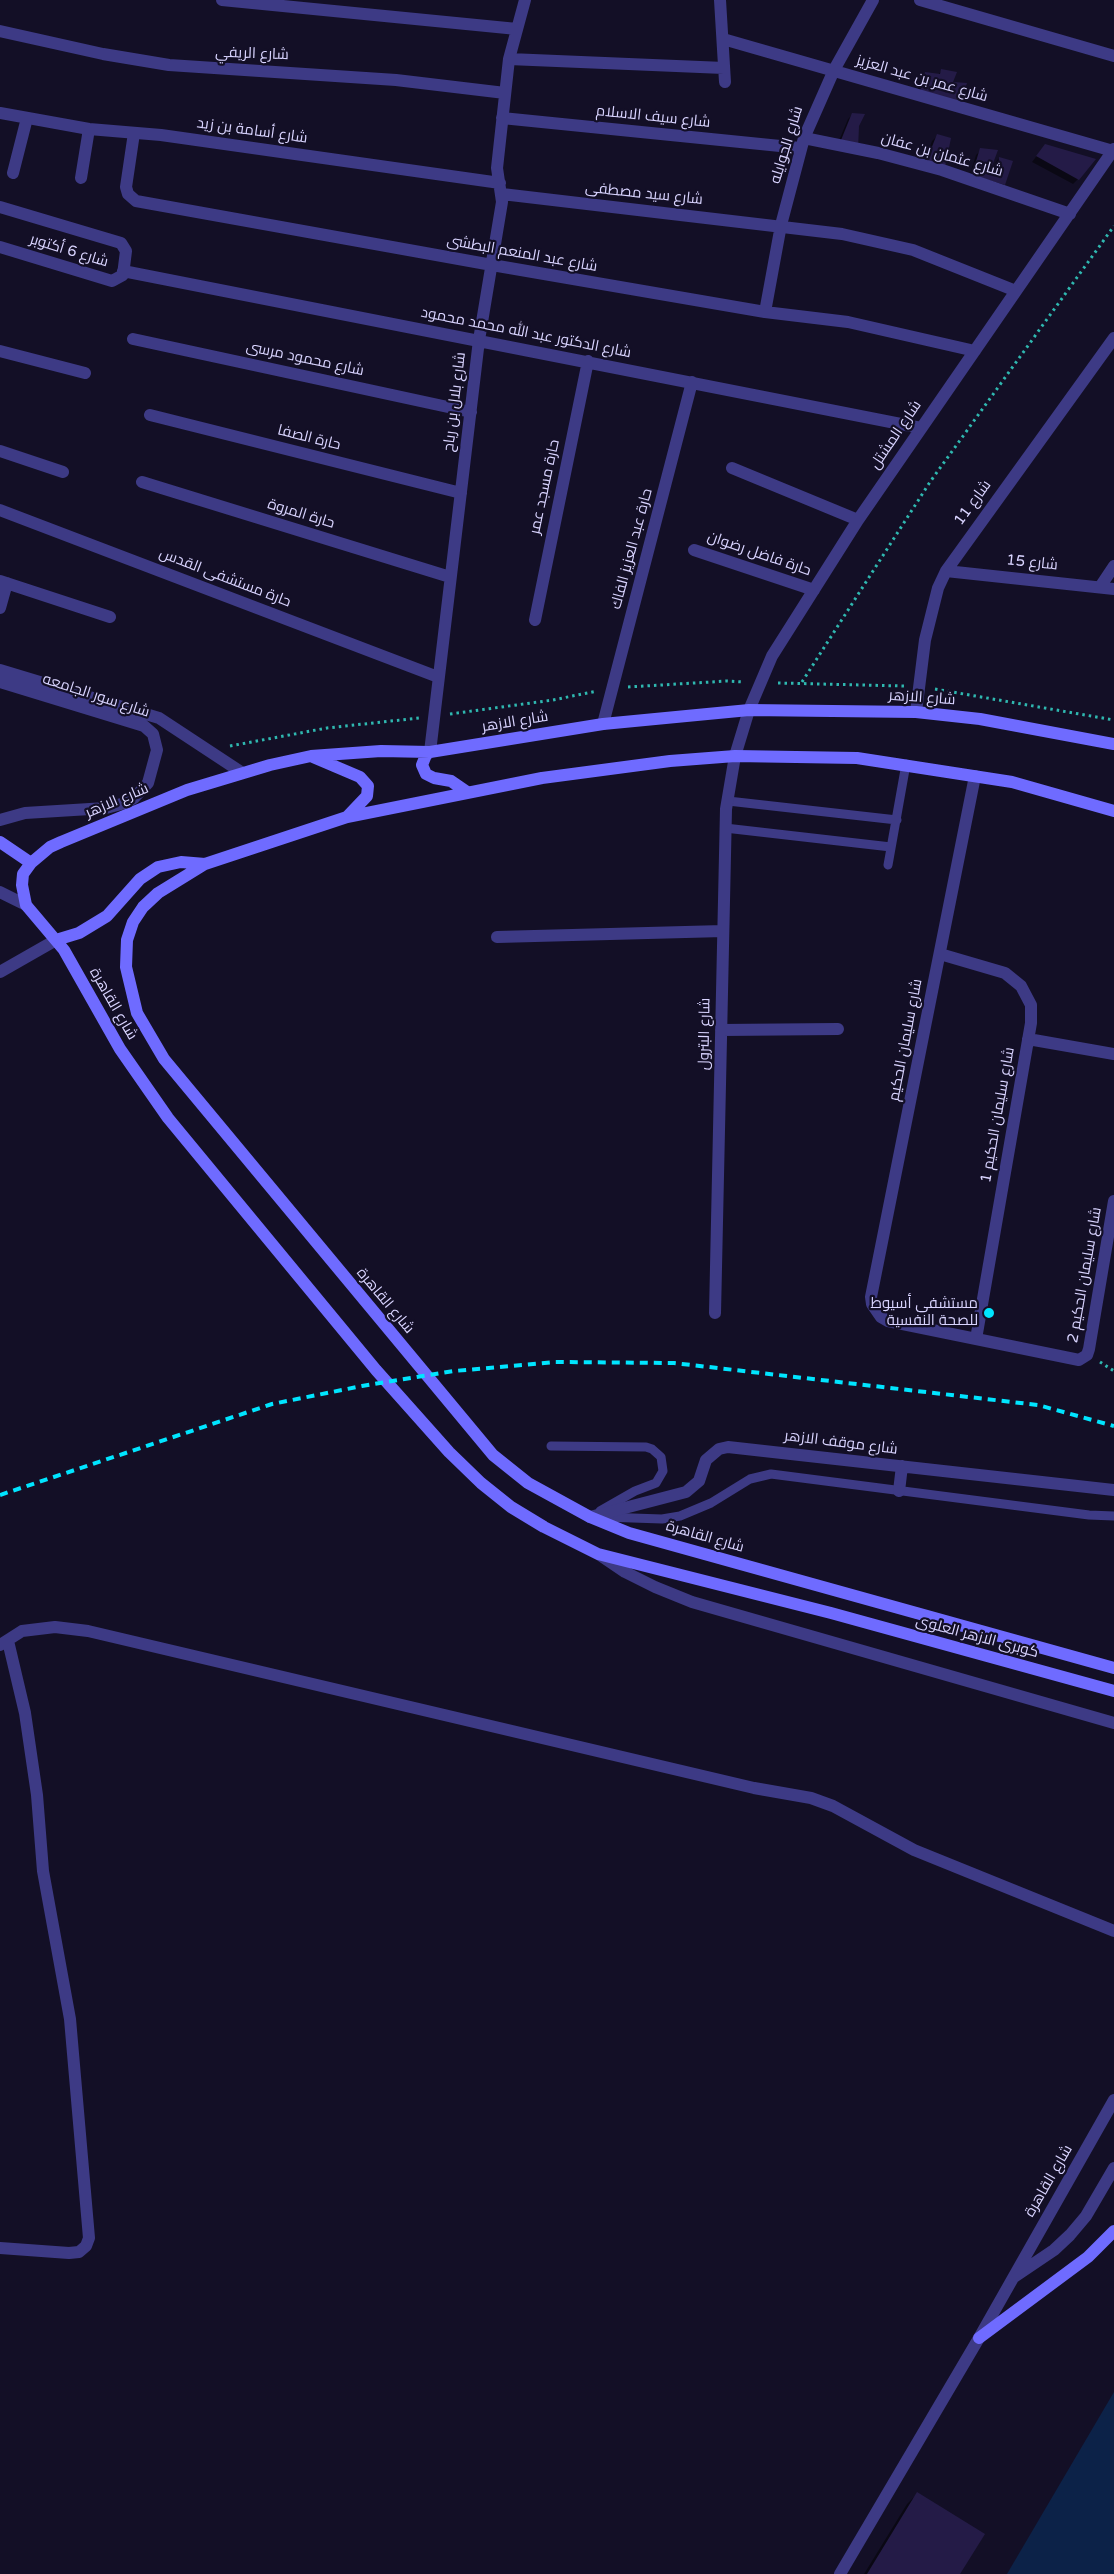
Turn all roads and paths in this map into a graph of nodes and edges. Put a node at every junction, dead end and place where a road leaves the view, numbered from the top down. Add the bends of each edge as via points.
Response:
1 (222, 0) edge
2 (525, 0) edge
3 (714, 0) edge
4 (719, 0) edge
5 (873, 0) edge
6 (920, 0) edge
7 (517, 29) junction
8 (0, 31) edge
9 (723, 39) junction
10 (1114, 56) edge
11 (509, 59) junction
12 (724, 68) junction
13 (834, 70) junction
14 (725, 82) dead end
15 (505, 93) junction
16 (0, 113) edge
17 (27, 118) junction
18 (502, 118) junction
19 (89, 129) junction
20 (134, 133) junction
21 (802, 143) junction
22 (1113, 150) edge
23 (13, 173) dead end
24 (81, 178) dead end
25 (501, 189) junction
26 (0, 207) edge
27 (1070, 214) junction
28 (782, 225) junction
29 (1114, 226) edge
30 (0, 248) edge
31 (492, 265) junction
32 (123, 271) junction
33 (1016, 291) junction
34 (766, 312) junction
35 (133, 338) dead end
36 (1114, 338) edge
37 (479, 340) junction
38 (0, 351) edge
39 (975, 351) junction
40 (588, 361) junction
41 (85, 374) dead end
42 (692, 382) junction
43 (470, 412) junction
44 (150, 415) dead end
45 (921, 428) junction
46 (0, 451) edge
47 (732, 468) dead end
48 (63, 472) dead end
49 (142, 482) dead end
50 (461, 493) junction
51 (0, 510) edge
52 (858, 520) junction
53 (694, 550) dead end
54 (1114, 566) edge
55 (946, 571) junction
56 (450, 578) junction
57 (3, 582) edge
58 (1100, 587) junction
59 (1114, 589) edge
60 (814, 590) junction
61 (0, 608) edge
62 (110, 617) dead end
63 (535, 620) dead end
64 (0, 670) edge
65 (438, 677) junction
66 (0, 682) edge
67 (802, 682) junction
68 (759, 684) junction
69 (919, 686) junction
70 (749, 710) junction
71 (916, 712) junction
72 (434, 716) junction
73 (1114, 720) edge
74 (603, 724) junction
75 (1114, 744) edge
76 (209, 751) junction
77 (430, 752) junction
78 (311, 756) junction
79 (735, 756) junction
80 (906, 764) junction
81 (242, 772) junction
82 (975, 776) junction
83 (467, 792) junction
84 (728, 801) junction
85 (1114, 810) edge
86 (347, 817) junction
87 (0, 820) edge
88 (897, 820) junction
89 (725, 828) junction
90 (0, 842) edge
91 (892, 847) junction
92 (31, 863) junction
93 (205, 864) junction
94 (888, 865) dead end
95 (0, 892) edge
96 (26, 905) junction
97 (723, 931) junction
98 (496, 938) dead end
99 (56, 940) junction
100 (940, 954) junction
101 (0, 972) edge
102 (838, 1029) dead end
103 (721, 1030) junction
104 (1028, 1039) junction
105 (1114, 1054) edge
106 (1114, 1201) edge
107 (715, 1313) dead end
108 (976, 1339) junction
109 (551, 1446) dead end
110 (902, 1466) junction
111 (1114, 1490) edge
112 (899, 1491) junction
113 (1114, 1516) edge
114 (590, 1517) junction
115 (598, 1554) junction
116 (842, 1593) joint
117 (830, 1613) joint
118 (4, 1643) edge
119 (1114, 1668) edge
120 (1114, 1692) edge
121 (1114, 1723) edge
122 (1114, 1931) edge
123 (1114, 2100) edge
124 (1114, 2168) edge
125 (1114, 2231) edge
126 (0, 2248) edge
127 (1012, 2279) junction
128 (979, 2338) junction
129 (840, 2574) edge

1 - 7 street
2 - 7 street, شارع بلال بن رباح
3 - 4 street
4 - 9 street
5 - 13 street, شارع الجوايله
6 - 10 street
7 - 11 street, شارع بلال بن رباح
8 - 15 street, شارع الريفي via 169,65 396,80
9 - 12 street
9 - 13 street, شارع عمر بن عبد العزيز
11 - 12 street
11 - 15 street, شارع بلال بن رباح
12 - 14 street
13 - 21 street, شارع الجوايله
13 - 22 street, شارع عمر بن عبد العزيز
15 - 18 street, شارع بلال بن رباح
16 - 17 street, شارع أسامة بن زيد
17 - 19 street, شارع أسامة بن زيد
17 - 23 street
18 - 21 street, شارع سيف الاسلام
18 - 25 street, شارع بلال بن رباح via 497,168
19 - 20 street, شارع أسامة بن زيد
19 - 24 street
20 - 25 street, شارع أسامة بن زيد
20 - 31 street, شارع عبد المنعم البطشى via 126,187 136,201
21 - 27 street, شارع عثمان بن عفان via 878,153 942,170
21 - 28 street, شارع الجوايله
22 - 27 street, شارع المشتل
25 - 28 street, شارع سيد مصطفى
25 - 31 street, شارع بلال بن رباح
26 - 32 street via 121,243 126,251
27 - 33 street, شارع المشتل
28 - 33 street, شارع سيد مصطفى via 913,250
28 - 34 street, شارع الجوايله
29 - 67 path via 930,482
30 - 32 street, شارع 6 أكتوبر via 108,281 119,278
31 - 34 street, شارع عبد المنعم البطشى
31 - 37 street, شارع بلال بن رباح
32 - 37 street, شارع الدكتور عبد الله محمد محمود
33 - 39 street, شارع المشتل
34 - 39 street, شارع عبد المنعم البطشى via 857,324
35 - 43 street, شارع محمود مرسى
36 - 55 street, شارع 11
37 - 40 street, شارع الدكتور عبد الله محمد محمود
37 - 43 street, شارع بلال بن رباح
38 - 41 street
39 - 45 street, شارع المشتل
40 - 42 street, شارع الدكتور عبد الله محمد محمود
40 - 63 street, حارة مسجد عمر
42 - 45 street, شارع الدكتور عبد الله محمد محمود
42 - 74 street, حارة عبد العزيز الفاك
43 - 50 street, شارع بلال بن رباح
44 - 50 street, حارة الصفا
45 - 52 street, شارع المشتل
46 - 48 street
47 - 52 street
49 - 56 street, حارة المروة
50 - 56 street, شارع بلال بن رباح
51 - 65 street, حارة مستشفى القدس
52 - 60 street, شارع المشتل
53 - 60 street, حارة فاضل رضوان
54 - 58 street
55 - 58 street, شارع 15
55 - 69 street, شارع 11 via 938,588 925,640
56 - 65 street, شارع بلال بن رباح
57 - 61 street
57 - 62 street
58 - 59 street, شارع 15
60 - 68 street, شارع المشتل via 772,656
64 - 76 street, شارع سور الجامعه via 159,718
65 - 72 street, شارع بلال بن رباح
66 - 87 street, شارع سور الجامعه via 144,726 153,734 157,750 148,783 125,803 106,808 25,813
67 - 68 path
67 - 69 path
68 - 70 street, شارع المشتل
69 - 71 street, شارع 11
69 - 73 path
70 - 71 main road, شارع الازهر
70 - 74 main road, شارع الازهر
70 - 79 street, شارع المشتل
71 - 75 main road, شارع الازهر via 980,719
72 - 76 path via 328,728
72 - 77 street, شارع بلال بن رباح
74 - 77 main road, شارع الازهر
76 - 81 street, شارع سور الجامعه
77 - 78 main road, شارع الازهر via 381,751
77 - 83 main road via 422,765 426,774 451,781
78 - 81 main road, شارع الازهر
78 - 86 main road via 354,774 368,786 367,796
79 - 80 main road via 849,757
79 - 83 main road via 606,769
79 - 84 street, شارع البترول
80 - 82 main road
80 - 88 lane
81 - 92 main road, شارع الازهر via 187,790 61,842
82 - 85 main road via 1044,790
82 - 100 street, شارع سليمان الحكيم
83 - 86 main road
84 - 88 lane
84 - 89 street, شارع البترول
86 - 93 main road
88 - 91 lane
89 - 91 lane
89 - 97 street, شارع البترول
90 - 92 main road
91 - 94 lane
92 - 96 main road via 22,880
93 - 99 main road via 181,862 158,867 140,879 107,916 79,933
93 - 114 main road, شارع القاهرة via 158,893 133,922 127,940 126,967 137,1013 147,1034 187,1089 493,1455 528,1484
95 - 96 street
96 - 99 main road
97 - 98 street
97 - 103 street, شارع البترول
99 - 101 street
99 - 115 main road, شارع القاهرة via 120,1049 168,1118 376,1370 481,1483 511,1507
100 - 104 street, شارع سليمان الحكيم 1 via 996,968 1014,979 1028,995 1031,1005
100 - 108 street, شارع سليمان الحكيم via 871,1297 875,1310 888,1321
102 - 103 street
103 - 107 street, شارع البترول
104 - 105 street
104 - 108 street, شارع سليمان الحكيم 1
106 - 108 street, شارع سليمان الحكيم 2 via 1087,1355 1079,1360
109 - 114 lane via 646,1447 661,1457 663,1470 656,1483 634,1491
110 - 111 street, شارع موقف الازهر
110 - 112 street
110 - 114 street, شارع موقف الازهر via 728,1447 712,1453 699,1480 686,1492
112 - 113 lane
112 - 114 lane via 771,1474 750,1479 697,1510 680,1516 662,1519
114 - 116 main road, شارع القاهرة via 629,1533
115 - 117 main road, شارع القاهرة
115 - 121 street, شارع القاهرة via 625,1572 692,1602
116 - 119 main road, كوبرى الازهر العلوى
117 - 120 main road, كوبرى الازهر العلوى
118 - 122 street via 22,1632 55,1627 88,1632 754,1788 811,1798 833,1806 914,1850
118 - 126 street via 27,1722 38,1795 43,1871 70,2019 89,2238 79,2252
123 - 127 street, شارع القاهرة
124 - 127 street via 1086,2216 1070,2235
125 - 128 main road via 1088,2257
127 - 128 street, شارع القاهرة
128 - 129 street, شارع القاهرة

